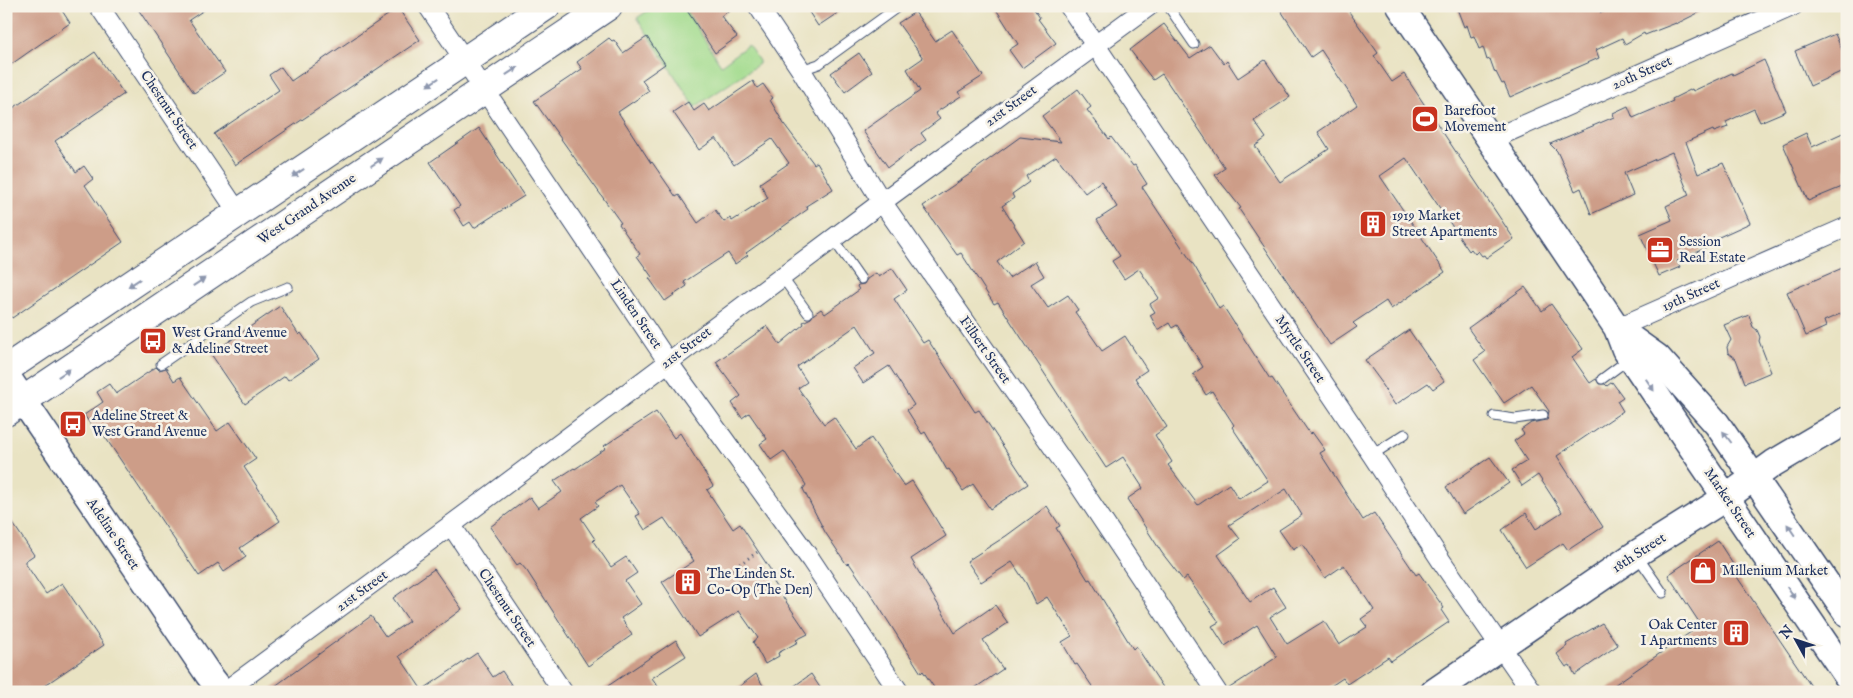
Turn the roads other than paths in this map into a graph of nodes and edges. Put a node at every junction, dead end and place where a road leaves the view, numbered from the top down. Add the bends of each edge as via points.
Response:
1 (99, 6) edge
2 (428, 6) edge
3 (546, 6) edge
4 (608, 6) edge
5 (758, 6) edge
6 (899, 6) edge
7 (1069, 6) edge
8 (1149, 6) edge
9 (1168, 6) edge
10 (1400, 6) edge
11 (1789, 7) edge
12 (1194, 44) dead end
13 (1096, 46) junction
14 (465, 61) junction
15 (801, 70) junction
16 (484, 89) junction
17 (1490, 140) junction
18 (882, 202) junction
19 (238, 214) junction
20 (1847, 227) edge
21 (833, 239) junction
22 (782, 277) junction
23 (861, 279) dead end
24 (288, 287) dead end
25 (808, 313) dead end
26 (1617, 328) junction
27 (1632, 358) junction
28 (668, 362) junction
29 (161, 364) dead end
30 (6, 369) edge
31 (6, 375) edge
32 (1602, 379) dead end
33 (15, 406) edge
34 (1543, 415) dead end
35 (1494, 416) dead end
36 (1847, 420) edge
37 (1405, 434) dead end
38 (1372, 455) junction
39 (1754, 477) junction
40 (1727, 497) junction
41 (451, 525) junction
42 (1636, 554) junction
43 (1664, 593) dead end
44 (1847, 613) edge
45 (1500, 646) junction
46 (1847, 676) edge
47 (223, 692) edge
48 (563, 692) edge
49 (899, 692) edge
50 (1217, 692) edge
51 (1434, 692) edge
52 (1532, 692) edge

1 - 19 street, Chestnut Street
2 - 14 street, Linden Street
3 - 14 main road
16 -> 4 main road, West Grand Avenue
5 - 15 street, Filbert Street
6 - 15 lane via 819,64
7 - 13 street, Myrtle Street
8 - 13 street, 21st Street
9 - 12 lane
10 - 17 main road, Market Street
11 - 17 street, 20th Street
13 - 18 street, 21st Street
13 - 38 street, Myrtle Street
14 - 16 street, Linden Street
14 -> 19 main road
15 - 18 street, Filbert Street
16 - 28 street, Linden Street
33 -> 16 main road, West Grand Avenue
17 - 26 main road, Market Street
18 - 21 street, 21st Street
18 - 50 street, Filbert Street via 1069,471
19 -> 30 main road
20 - 26 street, 19th Street
21 - 22 street, 21st Street
21 - 23 lane
22 - 25 lane
22 - 28 street, 21st Street
24 - 29 lane via 251,302
26 - 27 main road, Market Street
39 -> 26 main road, Market Street via 1717,424 1658,357
27 - 32 lane
27 -> 40 main road, Market Street
28 - 41 street, 21st Street
28 - 49 street, Linden Street via 811,560
31 - 33 main road, Adeline Street
33 - 47 main road, Adeline Street
34 - 35 lane via 1515,419
36 - 39 main road, 18th Street
37 - 38 lane
38 - 45 street, Myrtle Street
39 - 40 main road, 18th Street
44 -> 39 main road, Market Street
40 - 42 main road, 18th Street
40 -> 46 main road, Market Street
41 - 47 street, 21st Street
41 - 48 street, Chestnut Street
42 - 43 lane
42 - 45 main road, 18th Street
45 - 51 main road, 18th Street
45 - 52 street, Myrtle Street

